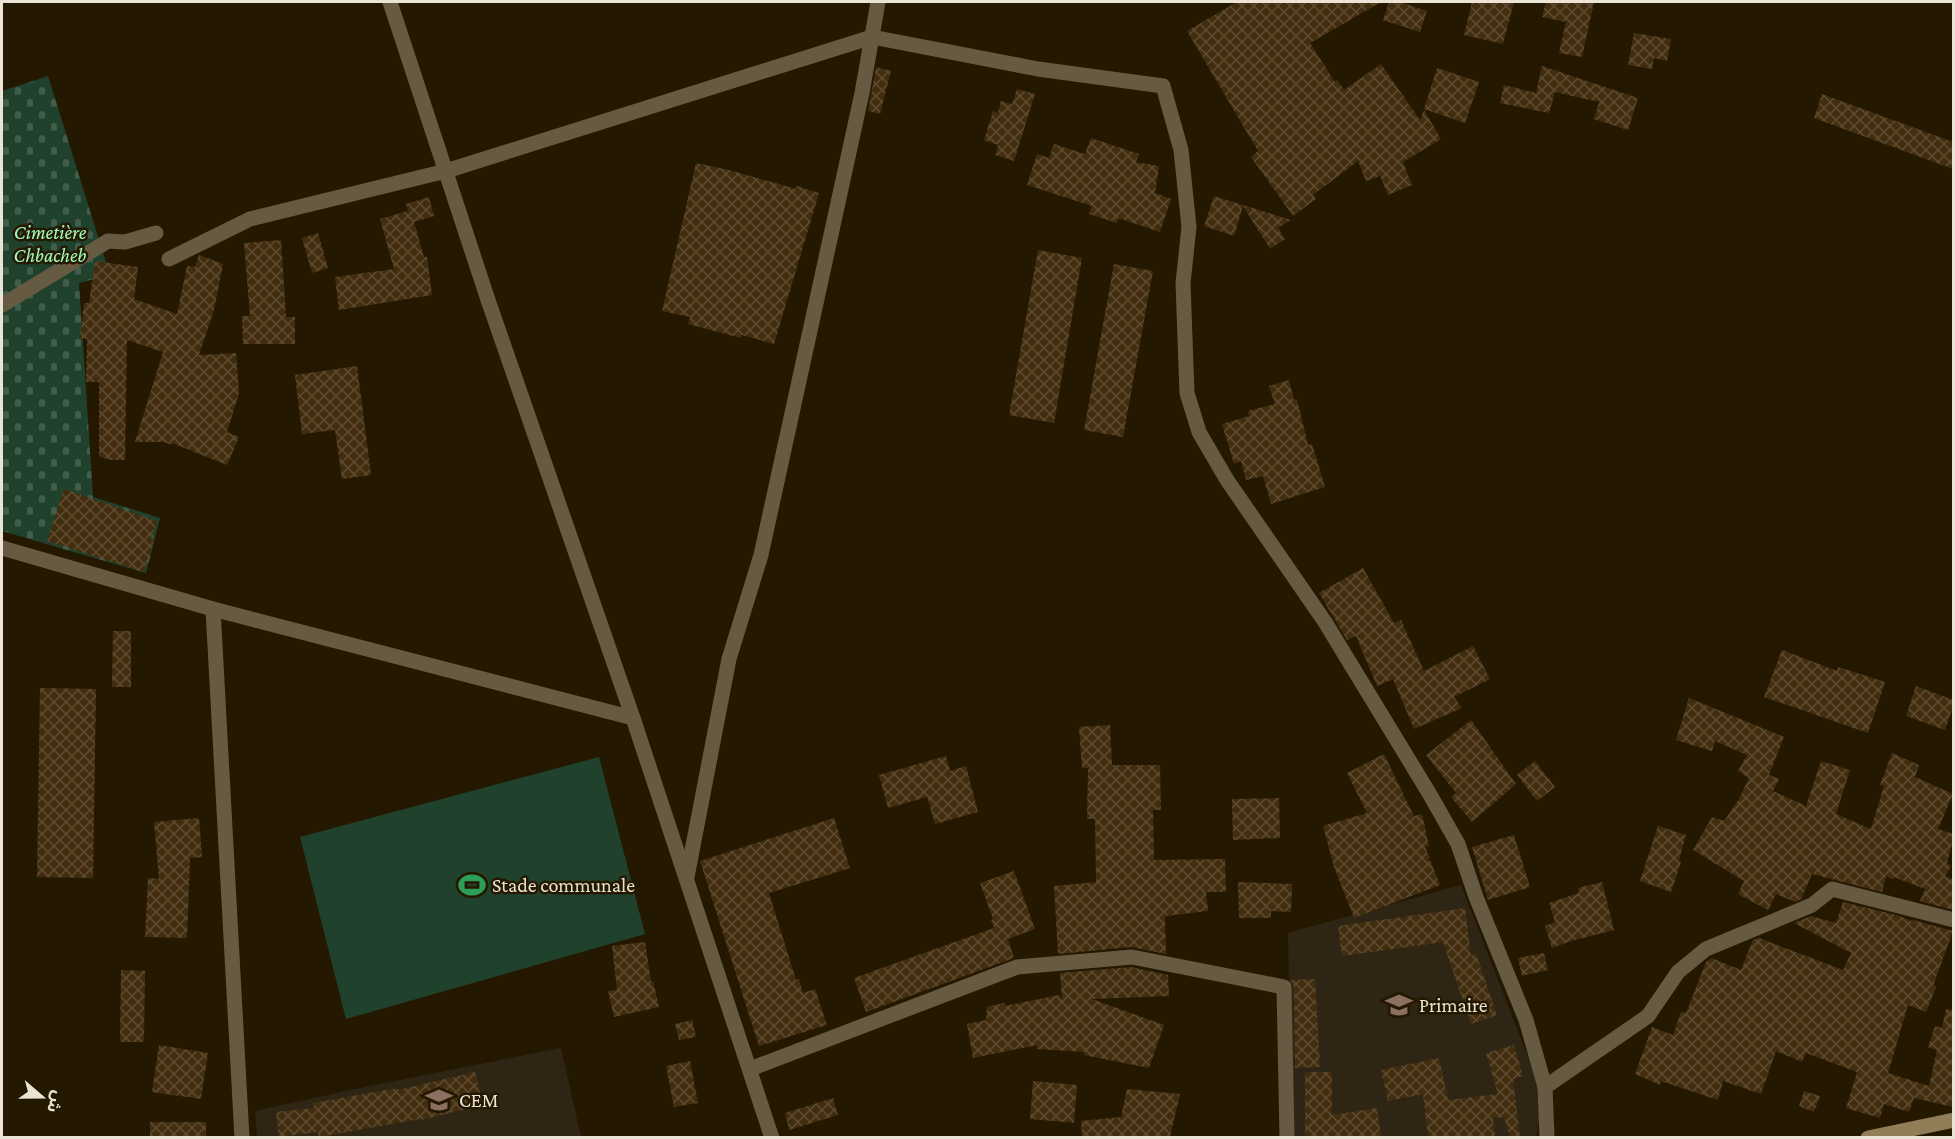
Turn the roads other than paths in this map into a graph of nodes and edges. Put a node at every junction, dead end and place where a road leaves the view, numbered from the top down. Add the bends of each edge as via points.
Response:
1 (390, 2) edge
2 (878, 2) edge
3 (872, 37) junction
4 (446, 171) junction
5 (156, 233) dead end
6 (169, 259) dead end
7 (2, 305) edge
8 (2, 548) edge
9 (213, 609) junction
10 (633, 718) junction
11 (686, 878) junction
12 (1953, 920) edge
13 (750, 1069) junction
14 (1545, 1087) junction
15 (1953, 1120) edge
16 (242, 1137) edge
17 (772, 1137) edge
18 (1287, 1137) edge
19 (1547, 1137) edge
20 (1868, 1137) edge

1 - 4 street
2 - 3 street
3 - 4 street
3 - 11 street via 761,555 729,659
3 - 14 street via 1038,69 1163,86 1181,150 1189,227 1183,283 1187,393 1199,432 1227,480 1325,622 1458,844 1526,1020
4 - 6 street via 250,219
4 - 10 street
5 - 7 street via 125,242 108,241
8 - 9 street
9 - 10 street
9 - 16 street
10 - 11 street
11 - 13 street
12 - 14 street via 1832,889 1812,905 1706,949 1678,972 1648,1016
13 - 17 street
13 - 18 street via 1017,967 1132,957 1284,987
14 - 19 street
15 - 20 main road

